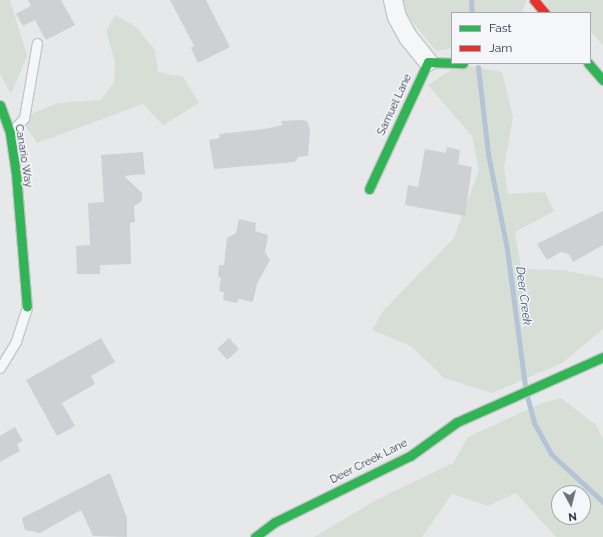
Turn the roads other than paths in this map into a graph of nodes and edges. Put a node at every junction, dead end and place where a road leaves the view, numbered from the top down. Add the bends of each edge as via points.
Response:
1 (393, 0) edge
2 (534, 0) edge
3 (543, 12) edge
4 (37, 43) dead end
5 (428, 62) junction
6 (451, 63) edge
7 (589, 64) edge
8 (603, 80) edge
9 (0, 105) edge
10 (10, 133) junction
11 (369, 189) dead end
12 (27, 307) joint
13 (603, 357) edge
14 (0, 368) edge
15 (255, 537) edge

1 - 5 street via 397,17 408,37
2 - 3 street
4 - 10 lane via 24,118
5 - 6 street
5 - 11 street, Samuel Lane
7 - 8 street
9 - 10 street, Canario Way
10 - 12 street, Canario Way
12 - 14 lane via 16,340
13 - 15 street, Deer Creek Lane via 457,422 410,456 275,522

